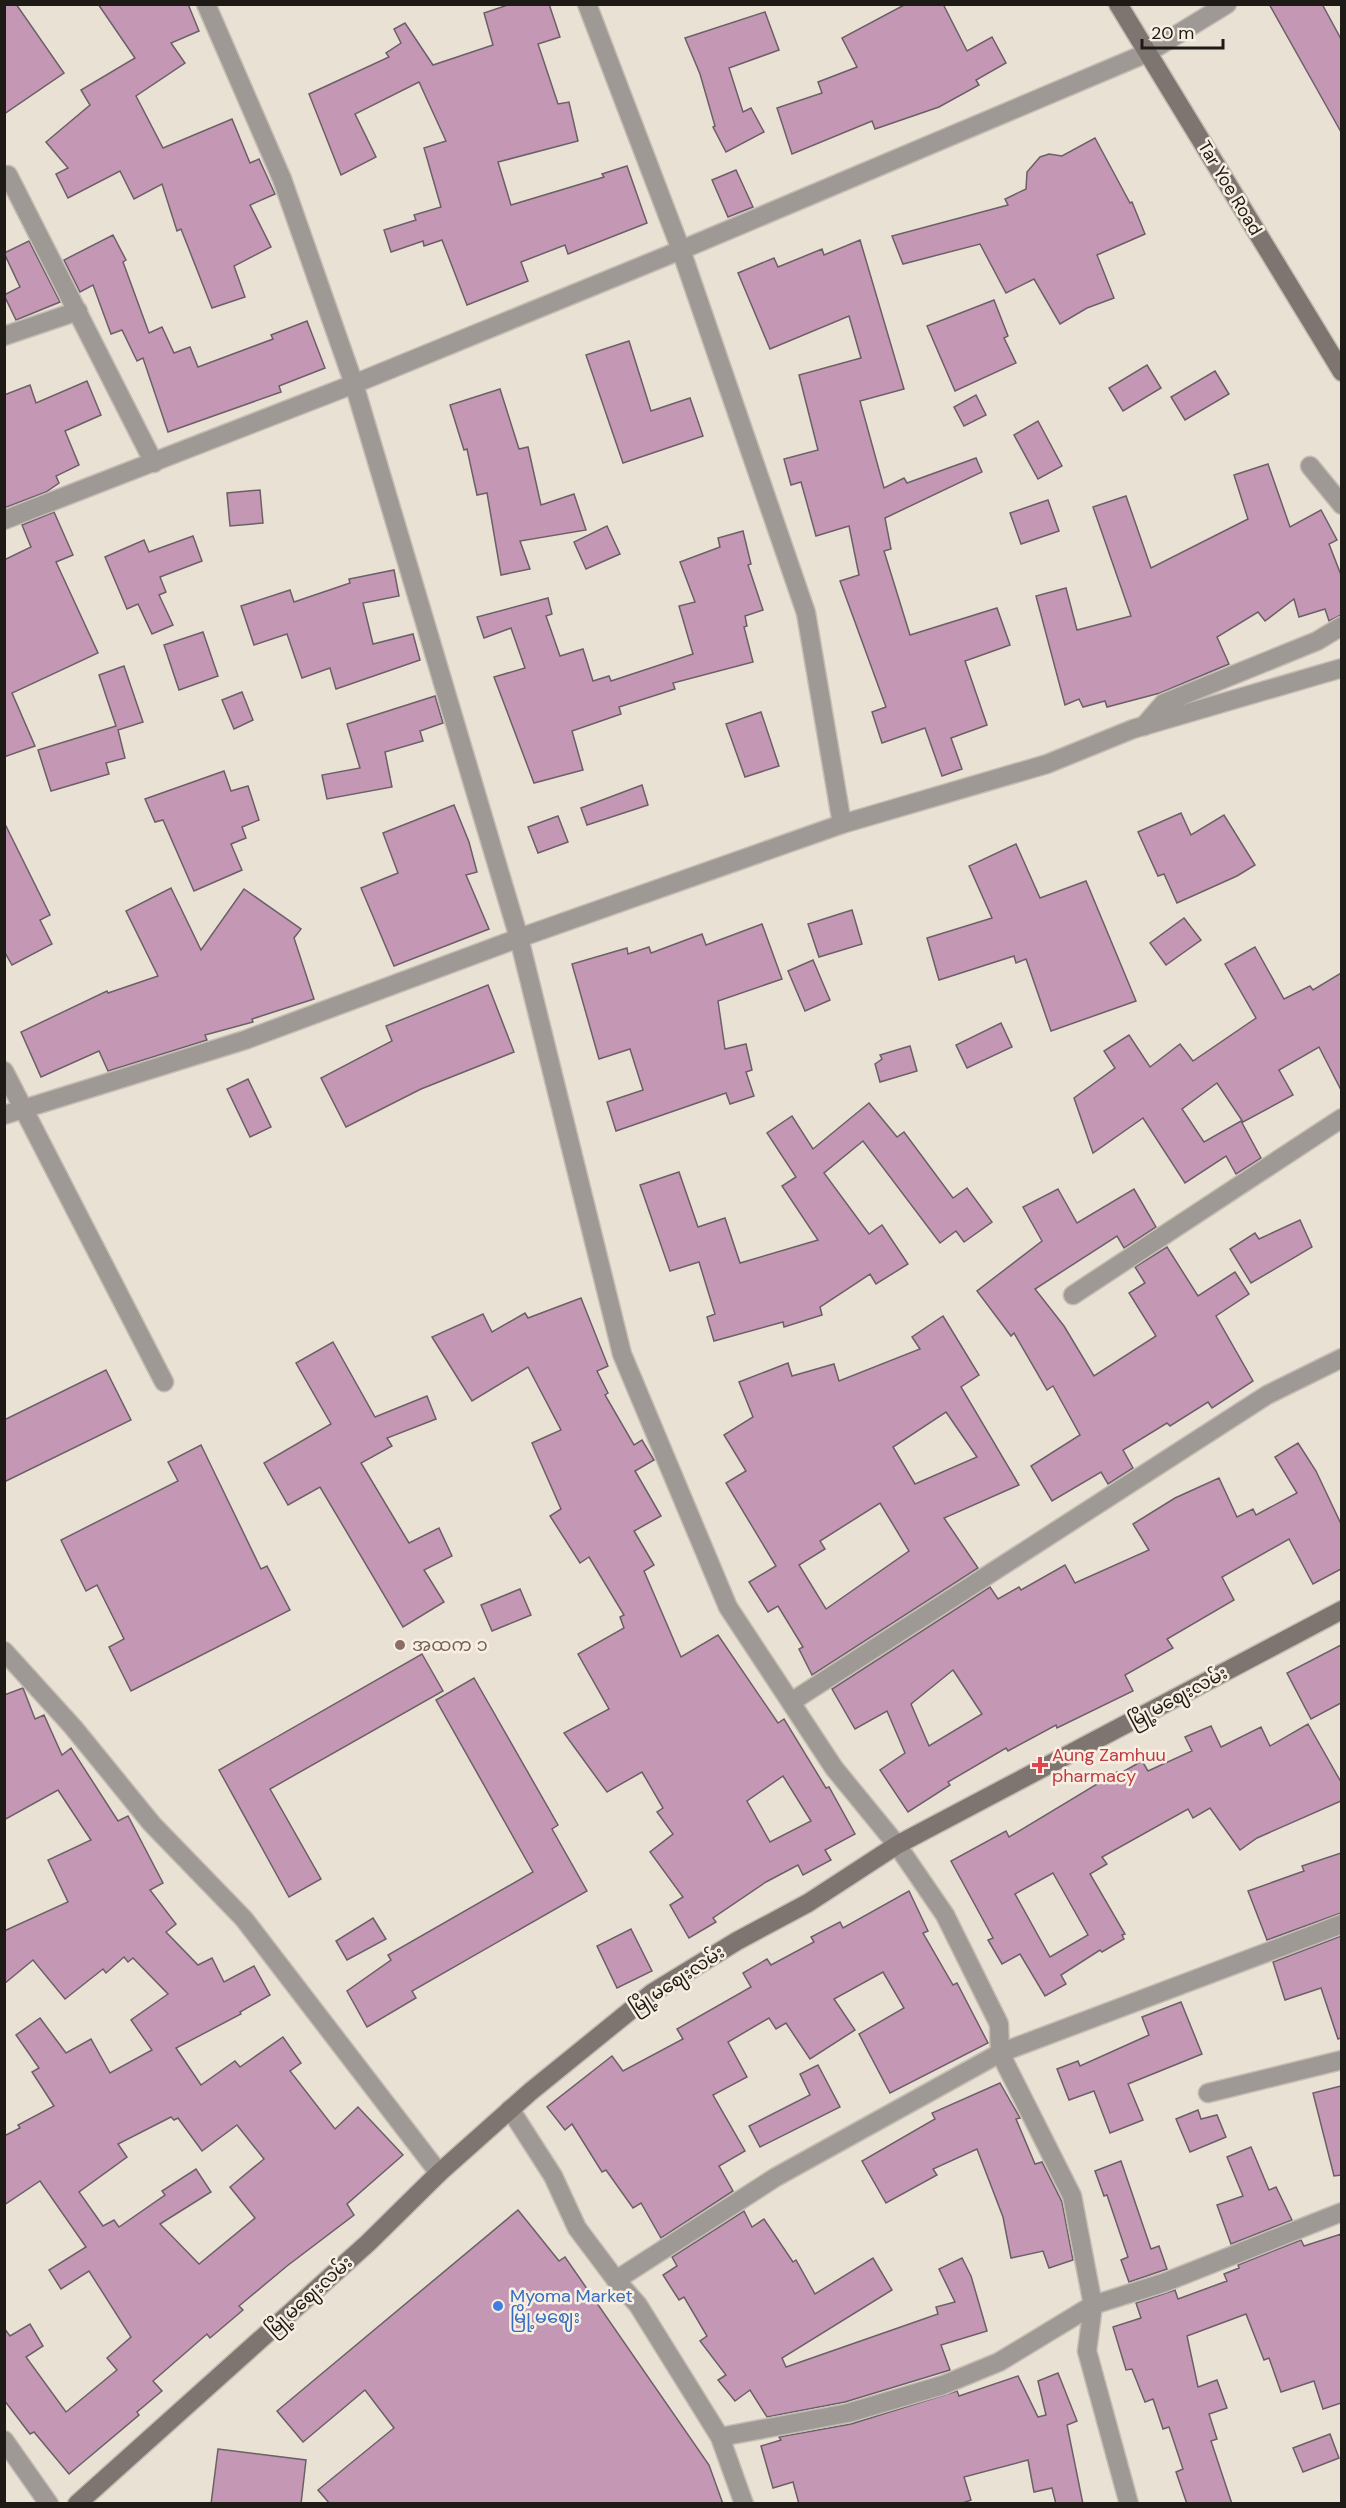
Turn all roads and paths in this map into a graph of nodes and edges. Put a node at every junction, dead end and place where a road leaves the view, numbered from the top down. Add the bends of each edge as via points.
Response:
1 (206, 4) edge
2 (587, 4) edge
3 (1118, 4) edge
4 (1227, 4) edge
5 (1147, 53) junction
6 (8, 175) dead end
7 (681, 250) junction
8 (78, 311) junction
9 (4, 336) edge
10 (1341, 372) edge
11 (354, 384) junction
12 (153, 463) junction
13 (1310, 466) dead end
14 (1341, 505) edge
15 (4, 520) edge
16 (1341, 626) edge
17 (1341, 668) edge
18 (1144, 726) junction
19 (842, 824) junction
20 (519, 938) junction
21 (4, 1071) edge
22 (23, 1108) junction
23 (4, 1115) edge
24 (1341, 1118) edge
25 (1073, 1295) dead end
26 (1341, 1358) edge
27 (164, 1382) dead end
28 (1341, 1610) edge
29 (4, 1651) edge
30 (791, 1702) junction
31 (897, 1845) junction
32 (1341, 1924) edge
33 (1000, 2053) junction
34 (1341, 2060) edge
35 (1208, 2093) dead end
36 (510, 2109) junction
37 (438, 2173) junction
38 (1341, 2212) edge
39 (616, 2280) junction
40 (1093, 2304) junction
41 (720, 2437) junction
42 (4, 2440) edge
43 (49, 2504) edge
44 (77, 2504) edge
45 (744, 2504) edge
46 (1129, 2504) edge

1 - 11 street via 282,179
2 - 7 street
3 - 5 main road, Tar Yoe Road
4 - 5 street
5 - 7 street
5 - 10 main road, Tar Yoe Road
6 - 8 street
7 - 11 street
7 - 19 street via 806,613
8 - 9 street
8 - 12 street
11 - 12 street
11 - 20 street
12 - 15 street
13 - 14 street
16 - 18 street via 1317,641 1164,703
17 - 18 street
18 - 19 street via 1047,764
19 - 20 street
20 - 22 street via 245,1040
20 - 30 street via 622,1354 728,1607
21 - 22 street
22 - 23 street
22 - 27 street
24 - 25 street
26 - 30 street via 1267,1395
28 - 31 main road, မြို့မဈေးလမ်း
29 - 37 street via 73,1727 152,1824 244,1919
30 - 31 street via 834,1768
31 - 33 street via 945,1915 999,2024
31 - 36 main road, မြို့မဈေးလမ်း via 808,1903 652,1993
32 - 33 street
33 - 39 street via 776,2177
33 - 40 street via 1072,2196
34 - 35 street
36 - 37 main road, မြို့မဈေးလမ်း
36 - 39 street via 553,2176 577,2228
37 - 44 main road, မြို့မဈေးလမ်း via 368,2243
38 - 40 street via 1163,2283
39 - 41 street via 638,2305
40 - 41 street via 999,2362 943,2385 848,2413
40 - 46 street via 1087,2351
41 - 45 street
42 - 43 street

